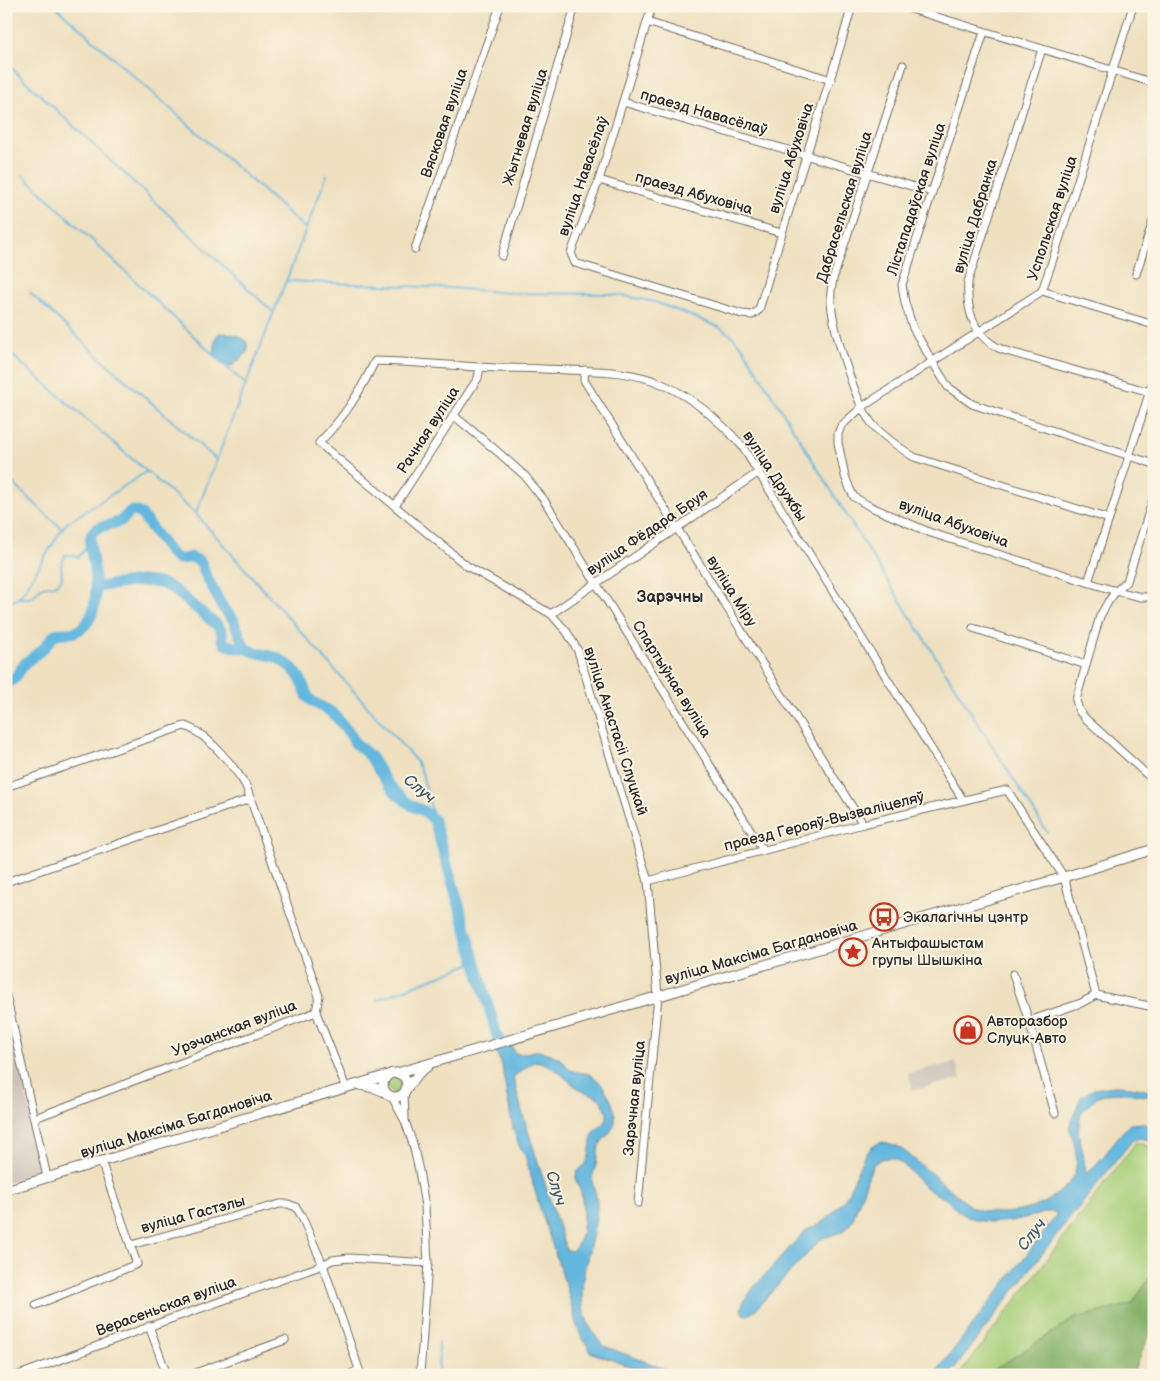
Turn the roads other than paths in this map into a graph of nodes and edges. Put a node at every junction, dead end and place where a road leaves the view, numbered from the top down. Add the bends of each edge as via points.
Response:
1 (500, 6) edge
2 (576, 6) edge
3 (652, 6) edge
4 (852, 6) edge
5 (901, 6) edge
6 (1133, 6) edge
7 (647, 22) junction
8 (984, 32) junction
9 (1042, 49) junction
10 (904, 65) dead end
11 (1112, 71) junction
12 (831, 80) junction
13 (1154, 83) edge
14 (623, 102) junction
15 (807, 156) junction
16 (868, 173) junction
17 (599, 180) junction
18 (932, 192) junction
19 (1154, 218) edge
20 (781, 233) junction
21 (415, 248) dead end
22 (502, 256) dead end
23 (1136, 274) dead end
24 (1042, 290) junction
25 (752, 316) joint
26 (1154, 325) edge
27 (978, 332) junction
28 (932, 361) junction
29 (480, 367) junction
30 (585, 370) junction
31 (1154, 378) edge
32 (1150, 392) junction
33 (862, 407) junction
34 (454, 415) junction
35 (319, 443) joint
36 (1130, 456) junction
37 (1154, 464) edge
38 (759, 472) junction
39 (1154, 496) edge
40 (395, 506) junction
41 (1109, 519) junction
42 (677, 528) junction
43 (1088, 582) junction
44 (596, 584) junction
45 (1116, 591) junction
46 (1154, 597) edge
47 (551, 614) junction
48 (973, 628) dead end
49 (1086, 665) junction
50 (1154, 781) edge
51 (6, 787) edge
52 (250, 799) junction
53 (963, 800) junction
54 (863, 824) junction
55 (1154, 849) edge
56 (763, 850) junction
57 (1064, 877) junction
58 (648, 881) junction
59 (6, 882) edge
60 (1013, 974) dead end
61 (6, 994) edge
62 (1096, 995) junction
63 (658, 996) junction
64 (1154, 1008) edge
65 (316, 1012) junction
66 (1029, 1021) junction
67 (433, 1061) junction
68 (392, 1074) junction
69 (350, 1086) junction
70 (405, 1091) junction
71 (389, 1094) junction
72 (1055, 1113) dead end
73 (35, 1118) junction
74 (405, 1121) junction
75 (101, 1161) junction
76 (47, 1177) junction
77 (6, 1190) edge
78 (638, 1203) dead end
79 (131, 1245) junction
80 (428, 1263) junction
81 (323, 1265) junction
82 (36, 1305) dead end
83 (149, 1326) junction
84 (285, 1340) dead end
85 (360, 1373) edge
86 (19, 1375) edge
87 (167, 1375) edge
88 (190, 1375) edge
89 (348, 1375) edge
90 (420, 1375) edge

1 - 21 street, Вясковая вуліца
2 - 22 street, Жытневая вуліца
3 - 7 street, вуліца Навасёлаў
4 - 12 street, вуліца Абуховіча
5 - 8 street
6 - 11 street, Успольская вуліца
7 - 12 street
7 - 14 street, вуліца Навасёлаў
8 - 9 street
8 - 18 street, Лістападаўская вуліца
9 - 11 street
9 - 27 street, вуліца Дабранка via 968,282 968,303
10 - 16 street, Дабрасельская вуліца
11 - 13 street
11 - 24 street, Успольская вуліца
12 - 15 street, вуліца Абуховіча
14 - 15 street, праезд Навасёлаў
14 - 17 street, вуліца Навасёлаў
15 - 16 street, праезд Навасёлаў
15 - 20 street, вуліца Абуховіча
16 - 18 street, праезд Навасёлаў
16 - 33 street, Дабрасельская вуліца via 830,297 843,357
17 - 20 street, праезд Абуховіча
17 - 25 street, вуліца Навасёлаў via 571,252 575,263
18 - 28 street, Лістападаўская вуліца via 902,285 913,328
19 - 23 street
20 - 25 street, вуліца Абуховіча via 759,310
24 - 26 street, Успольская вуліца
24 - 27 street
27 - 28 street
27 - 32 street via 1003,350
28 - 33 street
28 - 36 street, Лістападаўская вуліца via 948,387 972,404
29 - 30 street, вуліца Дружбы
29 - 34 street, Рачная вуліца via 478,378
29 - 35 street, вуліца Дружбы via 375,361 351,405
30 - 38 street, вуліца Дружбы via 635,376 683,394 725,427
30 - 42 street, вуліца Міру via 584,380
31 - 32 street
32 - 36 street
33 - 41 street, Дабрасельская вуліца via 873,425 914,457
33 - 43 street, вуліца Абуховіча via 841,426 838,434 845,476 854,497 931,533
34 - 40 street, Рачная вуліца
34 - 44 street, Спартыўная вуліца via 525,476 544,500
35 - 40 street, вуліца Анастасіі Слуцкай
36 - 37 street, Лістападаўская вуліца
36 - 41 street
38 - 42 street, вуліца Фёдара Бруя
38 - 53 street, вуліца Дружбы
39 - 45 street via 1127,581
40 - 47 street, вуліца Анастасіі Слуцкай via 467,566
41 - 43 street
42 - 44 street, вуліца Фёдара Бруя
42 - 54 street, вуліца Міру
43 - 45 street, вуліца Абуховіча
44 - 47 street, вуліца Фёдара Бруя
44 - 56 street, Спартыўная вуліца
45 - 46 street, вуліца Абуховіча
45 - 49 street via 1100,616
47 - 58 street, вуліца Анастасіі Слуцкай via 578,651
48 - 49 street
49 - 50 street via 1076,700 1079,711
51 - 52 street, Урэчанская вуліца via 184,726 197,730 238,773
52 - 59 street
52 - 65 street, Урэчанская вуліца via 319,996
53 - 54 street, праезд Герояў-Вызваліцеляў
53 - 57 street, праезд Герояў-Вызваліцеляў via 1007,790
54 - 56 street, праезд Герояў-Вызваліцеляў
55 - 57 main road, вуліца Максіма Багдановіча
56 - 58 street, праезд Герояў-Вызваліцеляў
57 - 62 street
57 - 63 main road, вуліца Максіма Багдановіча
58 - 63 street, вуліца Анастасіі Слуцкай
60 - 66 street
61 - 73 street
62 - 64 street
62 - 66 street
63 - 67 main road, вуліца Максіма Багдановіча
63 - 78 street, Зарэчная вуліца
65 - 69 street
65 - 73 street, Урэчанская вуліца
66 - 72 street
67 - 68 main road, вуліца Максіма Багдановіча
67 - 70 main road, вуліца Максіма Багдановіча via 418,1073
68 - 69 main road, вуліца Максіма Багдановіча
68 - 70 main road via 406,1079
68 - 71 main road via 383,1083
69 - 71 main road, вуліца Максіма Багдановіча via 365,1086
69 - 75 main road, вуліца Максіма Багдановіча
70 - 71 main road via 400,1096
70 - 74 street
71 - 74 street
73 - 76 street
74 - 80 street via 413,1144 425,1206
75 - 76 main road, вуліца Максіма Багдановіча
75 - 79 street
76 - 77 main road, вуліца Максіма Багдановіча
79 - 81 street, вуліца Гастэлы via 288,1204 296,1207 301,1215
79 - 82 street, вуліца Гастэлы via 137,1264
80 - 81 street, Верасеньская вуліца via 340,1258
80 - 90 street
81 - 83 street, Верасеньская вуліца
81 - 85 street
83 - 86 street, Верасеньская вуліца
83 - 87 street
84 - 88 street
85 - 89 street

